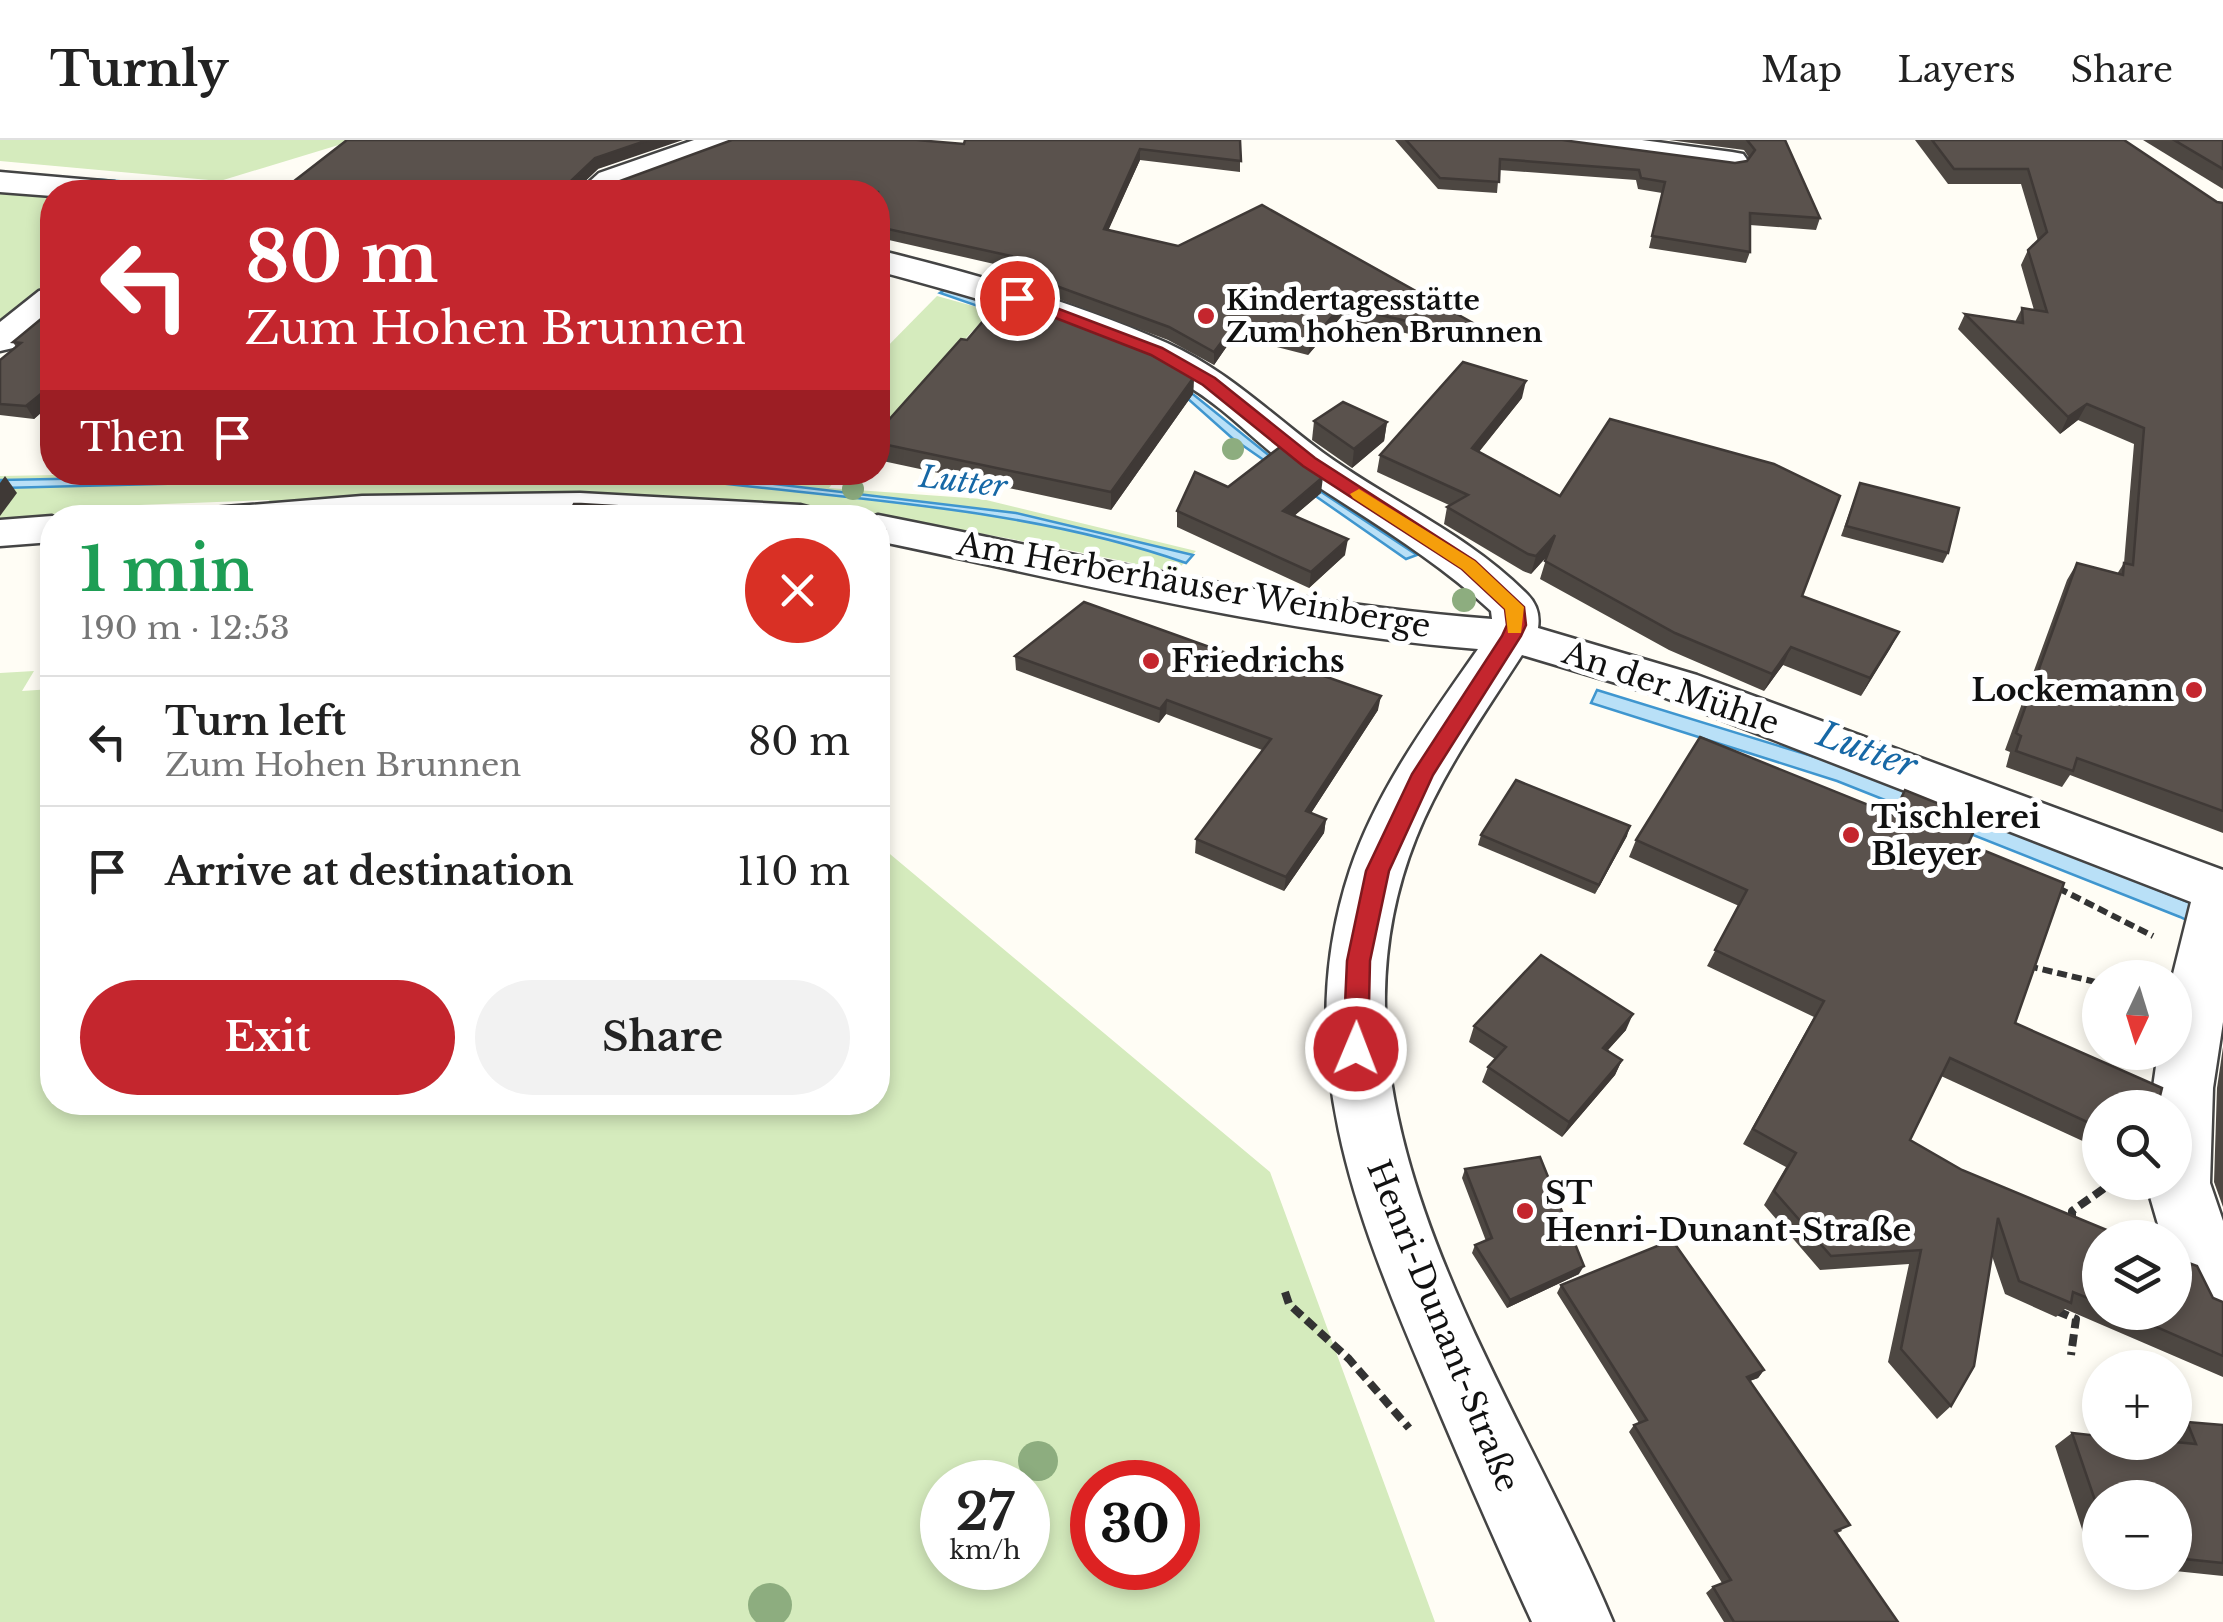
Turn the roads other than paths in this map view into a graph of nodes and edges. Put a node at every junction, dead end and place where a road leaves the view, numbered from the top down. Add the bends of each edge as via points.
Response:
1 (722, 140) edge
2 (1571, 140) edge
3 (1732, 161) edge
4 (610, 180) edge
5 (0, 182) edge
6 (40, 186) edge
7 (890, 263) edge
8 (40, 308) edge
9 (0, 340) edge
10 (453, 505) edge
11 (639, 505) edge
12 (890, 530) edge
13 (40, 531) edge
14 (0, 533) edge
15 (1468, 565) junction
16 (1404, 628) junction
17 (1512, 636) junction
18 (2206, 921) edge
19 (2223, 1287) edge
20 (1574, 1622) edge

1 - 4 street
2 - 3 street
5 - 6 street
7 - 15 street via 1017,298 1156,352 1209,382 1309,462
8 - 9 street
10 - 11 street
12 - 16 street, Am Herberhäuser Weinberge
13 - 14 street
15 - 16 street via 1418,590
15 - 17 street via 1514,607
16 - 17 street, Am Herberhäuser Weinberge
17 - 18 street, An der Mühle via 1680,686
17 - 20 street, Henri-Dunant-Straße via 1414,788 1377,871 1358,961 1356,1076 1384,1196
18 - 19 street via 2182,1088 2178,1182 2188,1222

